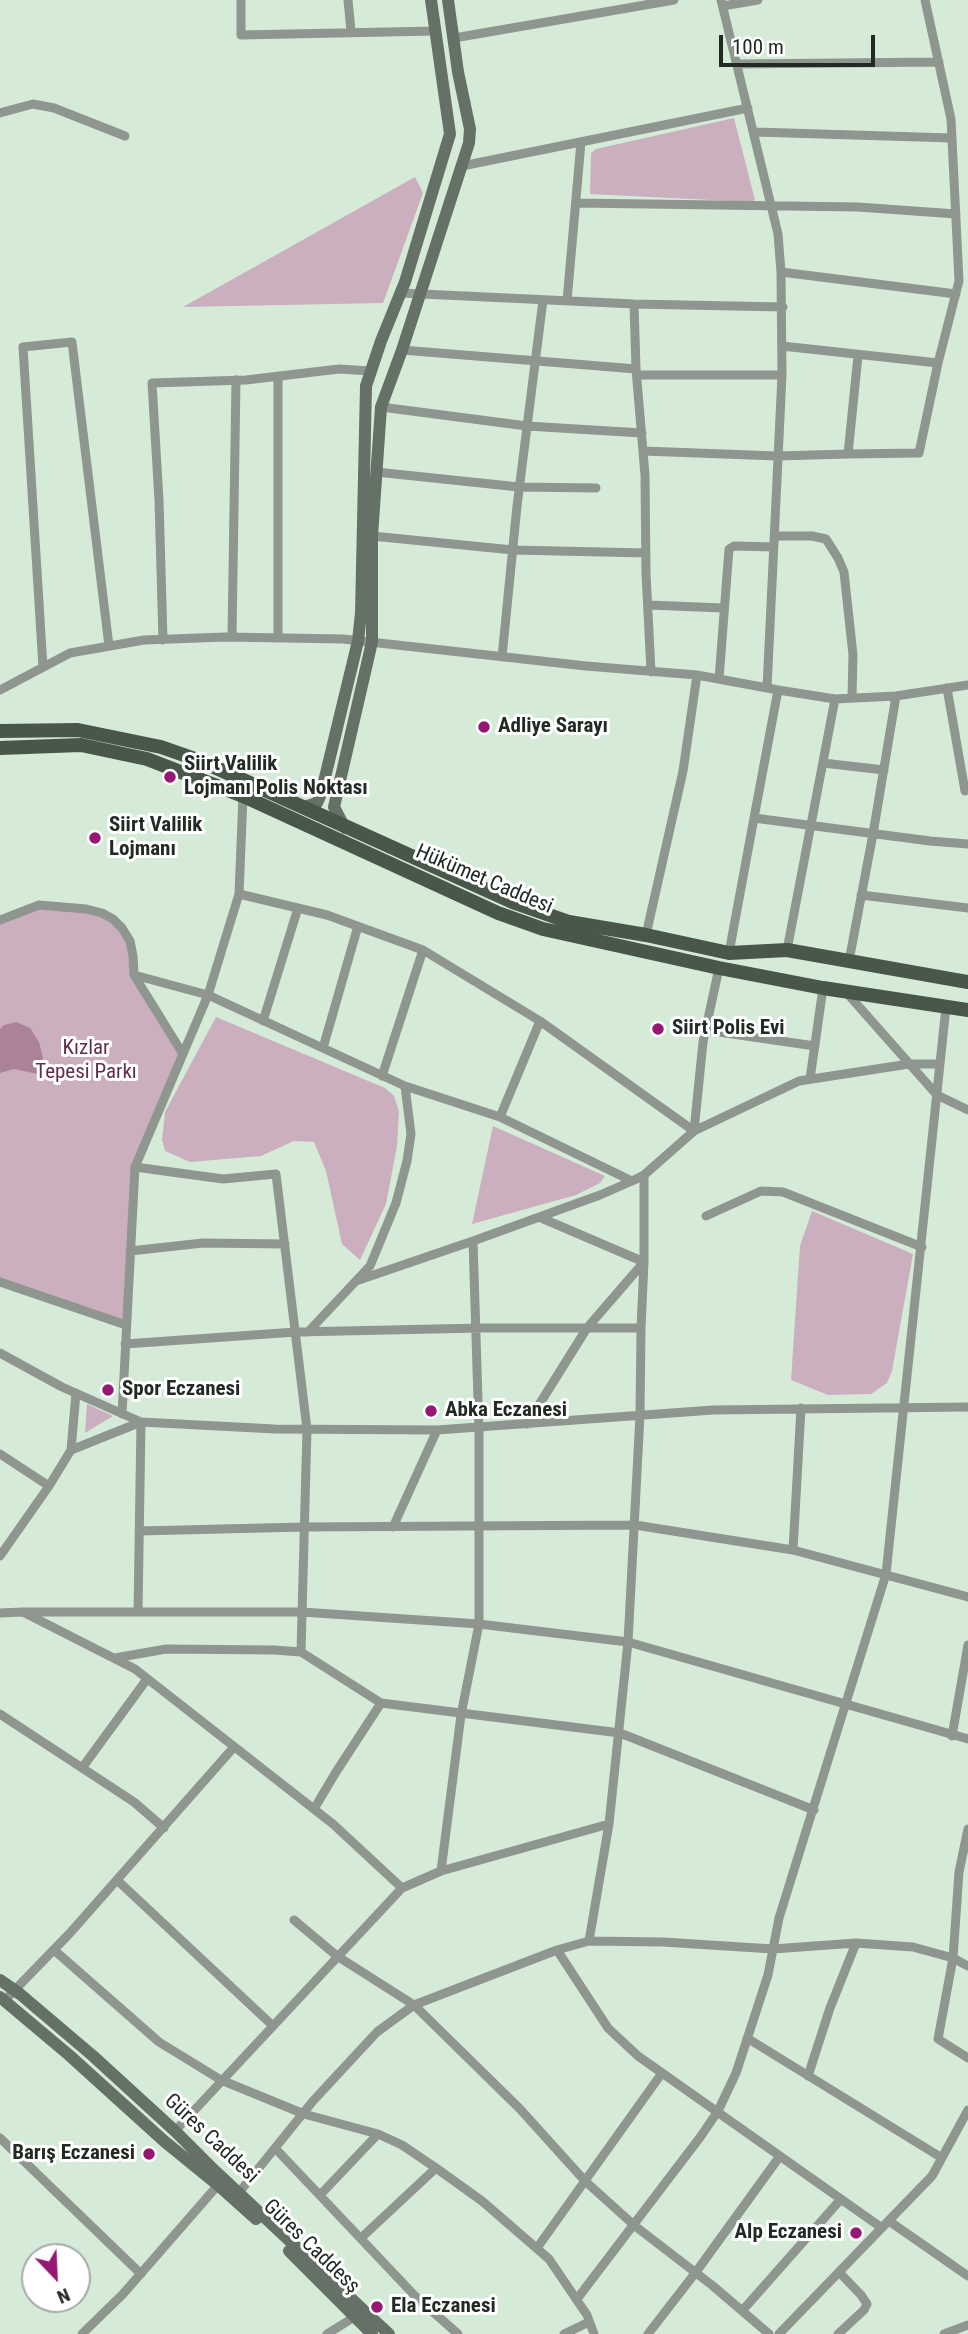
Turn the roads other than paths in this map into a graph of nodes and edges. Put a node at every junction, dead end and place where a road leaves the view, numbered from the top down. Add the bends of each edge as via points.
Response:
1 (241, 0) edge
2 (348, 0) edge
3 (431, 0) edge
4 (448, 0) edge
5 (674, 0) edge
6 (758, 0) edge
7 (925, 0) edge
8 (722, 3) edge
9 (351, 31) junction
10 (436, 31) junction
11 (454, 38) junction
12 (939, 62) junction
13 (736, 64) junction
14 (748, 108) junction
15 (0, 113) edge
16 (755, 132) junction
17 (125, 136) dead end
18 (952, 138) junction
19 (582, 142) junction
20 (462, 166) junction
21 (576, 203) junction
22 (772, 207) junction
23 (956, 214) junction
24 (781, 272) junction
25 (401, 293) junction
26 (419, 294) junction
27 (956, 294) junction
28 (543, 300) junction
29 (567, 301) junction
30 (634, 304) junction
31 (783, 307) junction
32 (782, 346) junction
33 (402, 351) junction
34 (858, 356) junction
35 (536, 360) junction
36 (938, 363) junction
37 (372, 371) junction
38 (637, 372) junction
39 (782, 375) junction
40 (278, 376) junction
41 (236, 380) junction
42 (381, 407) junction
43 (527, 426) junction
44 (642, 433) junction
45 (643, 451) junction
46 (848, 454) junction
47 (778, 456) junction
48 (376, 472) junction
49 (519, 486) junction
50 (596, 488) dead end
51 (775, 536) junction
52 (372, 537) junction
53 (774, 547) junction
54 (513, 550) junction
55 (646, 553) junction
56 (648, 605) junction
57 (723, 608) junction
58 (232, 637) junction
59 (278, 638) junction
60 (163, 640) junction
61 (358, 640) junction
62 (373, 642) junction
63 (109, 646) junction
64 (502, 657) junction
65 (43, 667) junction
66 (651, 672) junction
67 (698, 675) junction
68 (719, 679) junction
69 (968, 685) edge
70 (767, 688) junction
71 (947, 688) junction
72 (0, 690) edge
73 (778, 690) junction
74 (896, 696) junction
75 (852, 697) junction
76 (835, 699) junction
77 (0, 731) edge
78 (0, 748) edge
79 (823, 763) junction
80 (884, 770) junction
81 (965, 791) dead end
82 (243, 796) junction
83 (304, 807) junction
84 (754, 818) junction
85 (812, 825) junction
86 (345, 828) junction
87 (873, 834) junction
88 (968, 844) edge
89 (239, 894) junction
90 (862, 895) junction
91 (298, 908) junction
92 (968, 908) edge
93 (0, 920) edge
94 (358, 926) junction
95 (646, 935) junction
96 (424, 950) junction
97 (787, 950) junction
98 (729, 953) junction
99 (849, 961) junction
100 (719, 968) junction
101 (134, 975) junction
102 (968, 982) edge
103 (823, 988) junction
104 (846, 992) junction
105 (208, 995) junction
106 (946, 1007) junction
107 (968, 1010) edge
108 (263, 1021) junction
109 (540, 1021) junction
110 (705, 1030) junction
111 (815, 1046) junction
112 (323, 1048) junction
113 (183, 1054) junction
114 (909, 1064) junction
115 (940, 1064) junction
116 (382, 1076) junction
117 (810, 1079) junction
118 (405, 1086) junction
119 (937, 1095) junction
120 (968, 1110) edge
121 (500, 1117) junction
122 (694, 1130) junction
123 (135, 1167) junction
124 (644, 1175) junction
125 (632, 1181) junction
126 (706, 1216) dead end
127 (539, 1217) junction
128 (473, 1241) junction
129 (285, 1244) junction
130 (922, 1247) junction
131 (130, 1251) junction
132 (644, 1262) junction
133 (356, 1281) junction
134 (0, 1282) edge
135 (126, 1325) junction
136 (476, 1328) junction
137 (587, 1328) junction
138 (641, 1328) junction
139 (296, 1332) junction
140 (308, 1332) junction
141 (125, 1344) junction
142 (0, 1353) edge
143 (76, 1393) junction
144 (905, 1406) junction
145 (968, 1407) edge
146 (801, 1408) junction
147 (122, 1414) junction
148 (640, 1415) junction
149 (141, 1422) junction
150 (527, 1424) junction
151 (479, 1426) junction
152 (307, 1429) junction
153 (437, 1430) junction
154 (71, 1450) junction
155 (0, 1454) edge
156 (49, 1486) junction
157 (635, 1525) junction
158 (304, 1527) junction
159 (393, 1527) junction
160 (479, 1527) junction
161 (139, 1531) junction
162 (793, 1550) junction
163 (0, 1556) edge
164 (886, 1574) junction
165 (968, 1597) edge
166 (23, 1612) junction
167 (138, 1612) junction
168 (302, 1612) junction
169 (0, 1613) edge
170 (479, 1624) junction
171 (628, 1642) junction
172 (968, 1645) edge
173 (301, 1652) junction
174 (116, 1658) junction
175 (147, 1679) junction
176 (381, 1703) junction
177 (847, 1705) junction
178 (0, 1714) edge
179 (461, 1715) junction
180 (620, 1733) junction
181 (951, 1736) junction
182 (968, 1739) edge
183 (234, 1747) junction
184 (82, 1768) junction
185 (314, 1809) junction
186 (814, 1810) junction
187 (609, 1824) junction
188 (164, 1828) junction
189 (968, 1829) edge
190 (441, 1871) junction
191 (117, 1881) junction
192 (402, 1888) junction
193 (294, 1920) dead end
194 (589, 1941) junction
195 (856, 1943) junction
196 (54, 1950) junction
197 (557, 1950) junction
198 (773, 1950) junction
199 (337, 1956) junction
200 (953, 1958) junction
201 (968, 1966) edge
202 (0, 1980) edge
203 (6, 1996) edge
204 (414, 2005) junction
205 (272, 2025) junction
206 (747, 2038) junction
207 (968, 2059) edge
208 (662, 2073) junction
209 (808, 2076) junction
210 (221, 2080) junction
211 (968, 2110) edge
212 (718, 2111) junction
213 (304, 2114) junction
214 (175, 2131) junction
215 (378, 2134) junction
216 (0, 2138) edge
217 (275, 2148) junction
218 (780, 2156) junction
219 (942, 2158) junction
220 (436, 2168) junction
221 (585, 2181) junction
222 (218, 2185) junction
223 (320, 2195) junction
224 (236, 2196) junction
225 (841, 2199) junction
226 (885, 2224) junction
227 (635, 2226) junction
228 (361, 2238) junction
229 (537, 2248) junction
230 (696, 2272) junction
231 (839, 2272) junction
232 (141, 2274) junction
233 (968, 2276) edge
234 (577, 2299) junction
235 (742, 2311) junction
236 (355, 2316) junction
237 (589, 2322) junction
238 (968, 2325) edge
239 (82, 2334) edge
240 (327, 2334) edge
241 (372, 2334) edge
242 (389, 2334) edge
243 (457, 2334) edge
244 (564, 2334) edge
245 (594, 2334) edge
246 (648, 2334) edge
247 (769, 2334) edge
248 (779, 2334) edge
249 (838, 2334) edge
250 (944, 2334) edge

1 - 9 street via 241,34
2 - 9 street
3 - 10 street
4 - 11 street
5 - 11 street
6 - 8 street
7 - 12 street
8 - 13 street
9 - 10 street
10 - 25 street via 450,134
11 - 20 street via 470,129
12 - 13 street
12 - 18 street
13 - 14 street
14 - 16 street
14 - 19 street
15 - 17 street via 33,104
16 - 18 street
16 - 22 street
18 - 23 street
19 - 20 street
19 - 21 street
20 - 26 street
21 - 22 street
21 - 29 street
22 - 23 street
22 - 24 street
23 - 27 street
24 - 27 street
24 - 31 street
25 - 26 street
25 - 37 street
26 - 28 street
26 - 33 street
27 - 36 street
28 - 29 street
28 - 35 street
29 - 30 street
30 - 31 street
30 - 38 street
31 - 32 street
32 - 34 street
32 - 39 street
33 - 35 street
33 - 42 street
34 - 36 street
34 - 46 street
35 - 38 street
35 - 43 street
36 - 46 street via 919,453
37 - 40 street via 339,369
37 - 61 street via 366,386
38 - 39 street
38 - 44 street
39 - 47 street
40 - 41 street
40 - 59 street
41 - 58 street
41 - 60 street via 152,383
42 - 43 street
42 - 48 street
43 - 44 street
43 - 49 street
44 - 45 street
45 - 47 street
45 - 55 street
46 - 47 street
47 - 51 street
48 - 49 street
48 - 52 street
49 - 50 street
49 - 54 street
51 - 53 street
51 - 75 street via 826,540 838,558 844,572 853,655
52 - 54 street
52 - 62 street
53 - 57 street via 729,549
53 - 70 street
54 - 55 street
54 - 64 street
55 - 56 street
56 - 57 street
56 - 66 street
57 - 68 street
58 - 59 street
58 - 60 street
59 - 61 street
60 - 63 street
61 - 62 street
61 - 83 street via 321,794 317,803
62 - 64 street
62 - 86 street via 334,807
63 - 65 street via 71,653
63 - 65 street via 72,342 23,347
64 - 66 street
65 - 72 street
66 - 67 street
67 - 68 street
67 - 95 street via 683,771
68 - 70 street
69 - 71 street
70 - 73 street
71 - 74 street
71 - 81 street
73 - 76 street
73 - 84 street
74 - 75 street
74 - 80 street
75 - 76 street
76 - 79 street
77 - 83 main road via 78,730 161,747
78 - 82 main road, Hükümet Caddesi via 82,745 147,759
79 - 80 street
79 - 85 street
80 - 87 street
82 - 89 street
82 - 100 main road, Hükümet Caddesi via 498,913 543,929
83 - 86 main road
84 - 85 street
84 - 98 street
85 - 87 street
85 - 97 street
86 - 95 main road via 515,904 569,922
87 - 88 street
87 - 90 street
89 - 91 street
89 - 105 street
90 - 92 street
90 - 99 street
91 - 94 street
91 - 108 street
93 - 101 street via 39,905 102,913 122,928 130,941
94 - 96 street
94 - 112 street
95 - 98 main road
96 - 109 street
96 - 116 street
97 - 98 main road
97 - 99 main road
99 - 102 main road
100 - 103 main road, Hükümet Caddesi
100 - 110 street
101 - 105 street
101 - 113 street
103 - 104 main road, Hükümet Caddesi
103 - 111 street
104 - 106 main road, Hükümet Caddesi
104 - 114 street
105 - 108 street
105 - 113 street
106 - 107 main road, Hükümet Caddesi
106 - 115 street
108 - 112 street
109 - 121 street
109 - 122 street
110 - 111 street
110 - 122 street
111 - 117 street
112 - 116 street
113 - 123 street
114 - 115 street
114 - 117 street
114 - 119 street
115 - 119 street
116 - 118 street
117 - 122 street
118 - 121 street
118 - 133 street via 411,1134 407,1161 396,1203 370,1266
119 - 120 street
119 - 130 street
121 - 125 street
122 - 124 street
123 - 129 street via 223,1179 276,1174
123 - 131 street
124 - 125 street
124 - 132 street
125 - 127 street
126 - 130 street via 761,1191 783,1192
127 - 128 street
127 - 132 street
128 - 133 street
128 - 136 street
129 - 131 street via 203,1243
129 - 139 street
130 - 144 street
131 - 135 street
132 - 137 street
132 - 138 street
133 - 140 street
134 - 135 street
135 - 141 street
136 - 137 street
136 - 140 street
136 - 151 street
137 - 138 street
137 - 150 street
138 - 148 street
139 - 140 street
139 - 141 street
139 - 152 street
141 - 147 street
142 - 143 street
143 - 147 street
143 - 154 street
144 - 145 street
144 - 146 street
144 - 164 street
146 - 148 street
146 - 162 street
147 - 149 street
148 - 150 street
148 - 157 street
149 - 152 street
149 - 154 street
149 - 161 street
150 - 151 street
151 - 153 street
151 - 160 street
152 - 153 street
152 - 158 street
153 - 159 street
154 - 156 street
155 - 156 street
156 - 163 street
157 - 160 street
157 - 162 street
157 - 171 street
158 - 159 street
158 - 161 street
158 - 168 street
159 - 160 street
160 - 170 street
161 - 167 street
162 - 164 street
164 - 165 street
164 - 177 street
166 - 167 street
166 - 169 street
166 - 174 street
167 - 168 street
168 - 170 street
168 - 173 street
170 - 171 street
170 - 179 street
171 - 177 street
171 - 180 street
172 - 181 street
173 - 174 street via 166,1649
173 - 176 street
174 - 175 street
175 - 183 street
175 - 184 street
176 - 179 street
176 - 185 street
177 - 181 street
177 - 186 street
178 - 184 street
179 - 180 street
179 - 190 street
180 - 186 street
180 - 187 street
181 - 182 street
183 - 185 street
183 - 188 street
184 - 188 street
185 - 192 street
186 - 198 street
187 - 190 street
187 - 194 street
188 - 191 street
189 - 200 street via 959,1872
190 - 192 street
191 - 196 street
191 - 205 street
192 - 199 street
193 - 199 street
194 - 197 street
194 - 198 street
195 - 198 street
195 - 200 street via 913,1947
195 - 209 street
196 - 203 street
196 - 210 street via 159,2042
197 - 204 street
197 - 208 street via 608,2028
198 - 206 street
199 - 204 street
199 - 205 street
200 - 201 street
200 - 207 street via 938,2039
202 - 203 street, Güres Caddesi
203 - 214 street, Güres Caddesi via 20,1994
203 - 222 street, Güres Caddesş
204 - 213 street via 377,2032
204 - 221 street via 520,2109
205 - 210 street
206 - 209 street
206 - 212 street
208 - 212 street
208 - 221 street
209 - 219 street
210 - 213 street
210 - 214 street
211 - 219 street
212 - 218 street
212 - 227 street
213 - 215 street
213 - 217 street
214 - 224 street, Güres Caddesi
215 - 220 street
215 - 223 street
216 - 232 street
217 - 223 street
217 - 224 street
218 - 225 street
218 - 230 street
219 - 226 street via 932,2176
220 - 228 street
220 - 229 street
221 - 227 street
221 - 229 street
222 - 224 street, Güres Caddesş
222 - 232 street
223 - 228 street
224 - 236 street, Güres Caddesş
224 - 242 street, Güres Caddesi
225 - 226 street
225 - 235 street
226 - 231 street
226 - 233 street
227 - 230 street
227 - 234 street
228 - 243 street
229 - 234 street
230 - 235 street
230 - 246 street
231 - 248 street
231 - 249 street via 867,2304
232 - 239 street
234 - 237 street
235 - 247 street
236 - 240 street
236 - 241 street, Güres Caddesş
237 - 244 street
237 - 245 street
238 - 250 street

